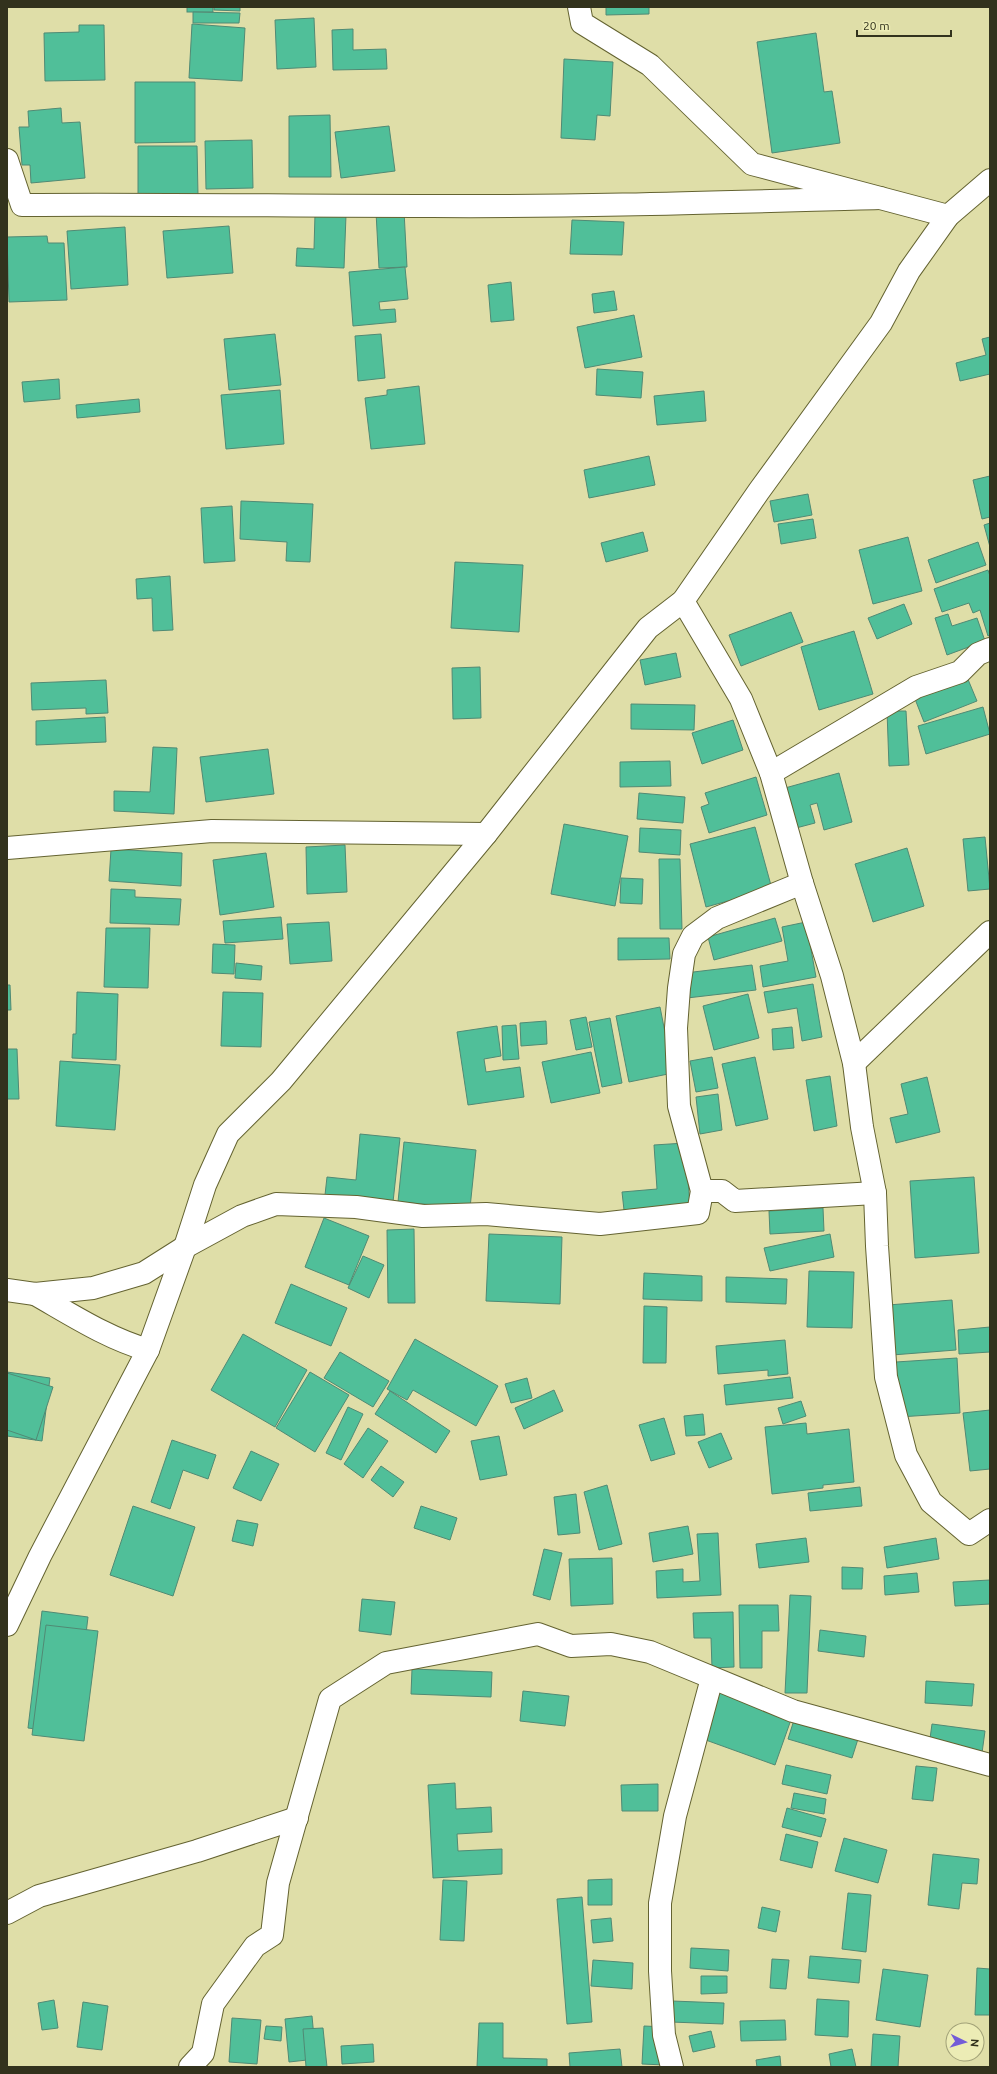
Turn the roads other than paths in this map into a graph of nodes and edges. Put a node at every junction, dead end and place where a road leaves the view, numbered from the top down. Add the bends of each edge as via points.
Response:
1 (579, 7) edge
2 (7, 160) edge
3 (990, 180) edge
4 (880, 198) junction
5 (948, 216) junction
6 (683, 601) junction
7 (990, 649) edge
8 (771, 773) junction
9 (486, 834) junction
10 (7, 848) edge
11 (802, 883) junction
12 (990, 932) edge
13 (854, 1063) junction
14 (702, 1191) junction
15 (875, 1193) junction
16 (185, 1247) junction
17 (7, 1290) edge
18 (35, 1294) junction
19 (148, 1350) junction
20 (990, 1520) edge
21 (7, 1625) edge
22 (712, 1678) junction
23 (990, 1765) edge
24 (297, 1818) junction
25 (39, 1896) junction
26 (7, 1897) edge
27 (7, 1913) edge
28 (190, 2067) edge
29 (672, 2067) edge

1 - 4 street via 582,23 650,65 752,164
2 - 4 street via 22,205 433,206
3 - 5 street
4 - 5 street
5 - 6 street via 909,271 881,323
6 - 8 street via 741,699
6 - 9 street via 648,628
7 - 8 street via 978,654 960,672 916,687
8 - 11 street
9 - 10 street via 212,831
9 - 16 street via 281,1081 228,1134 204,1185
11 - 13 street via 832,976
11 - 14 street via 718,918 694,936 684,954 676,1028 679,1106
12 - 13 street
13 - 15 street via 862,1127
14 - 15 street via 722,1191 735,1201
14 - 16 street via 698,1213 600,1224 486,1214 423,1216 356,1207 276,1204 242,1216
15 - 20 street via 886,1377 906,1455 931,1502 969,1534
16 - 18 street via 144,1273 93,1288
16 - 19 street
17 - 18 street
18 - 19 street via 125,1344
19 - 21 street via 40,1556
22 - 23 street via 807,1715
22 - 24 street via 650,1652 611,1644 571,1646 538,1634 386,1663 330,1699
22 - 29 street via 675,1816 660,1903 660,1971 664,2035
24 - 25 street via 197,1851
24 - 28 street via 278,1883 272,1935 255,1946 213,2004 203,2053
25 - 26 street
25 - 27 street

